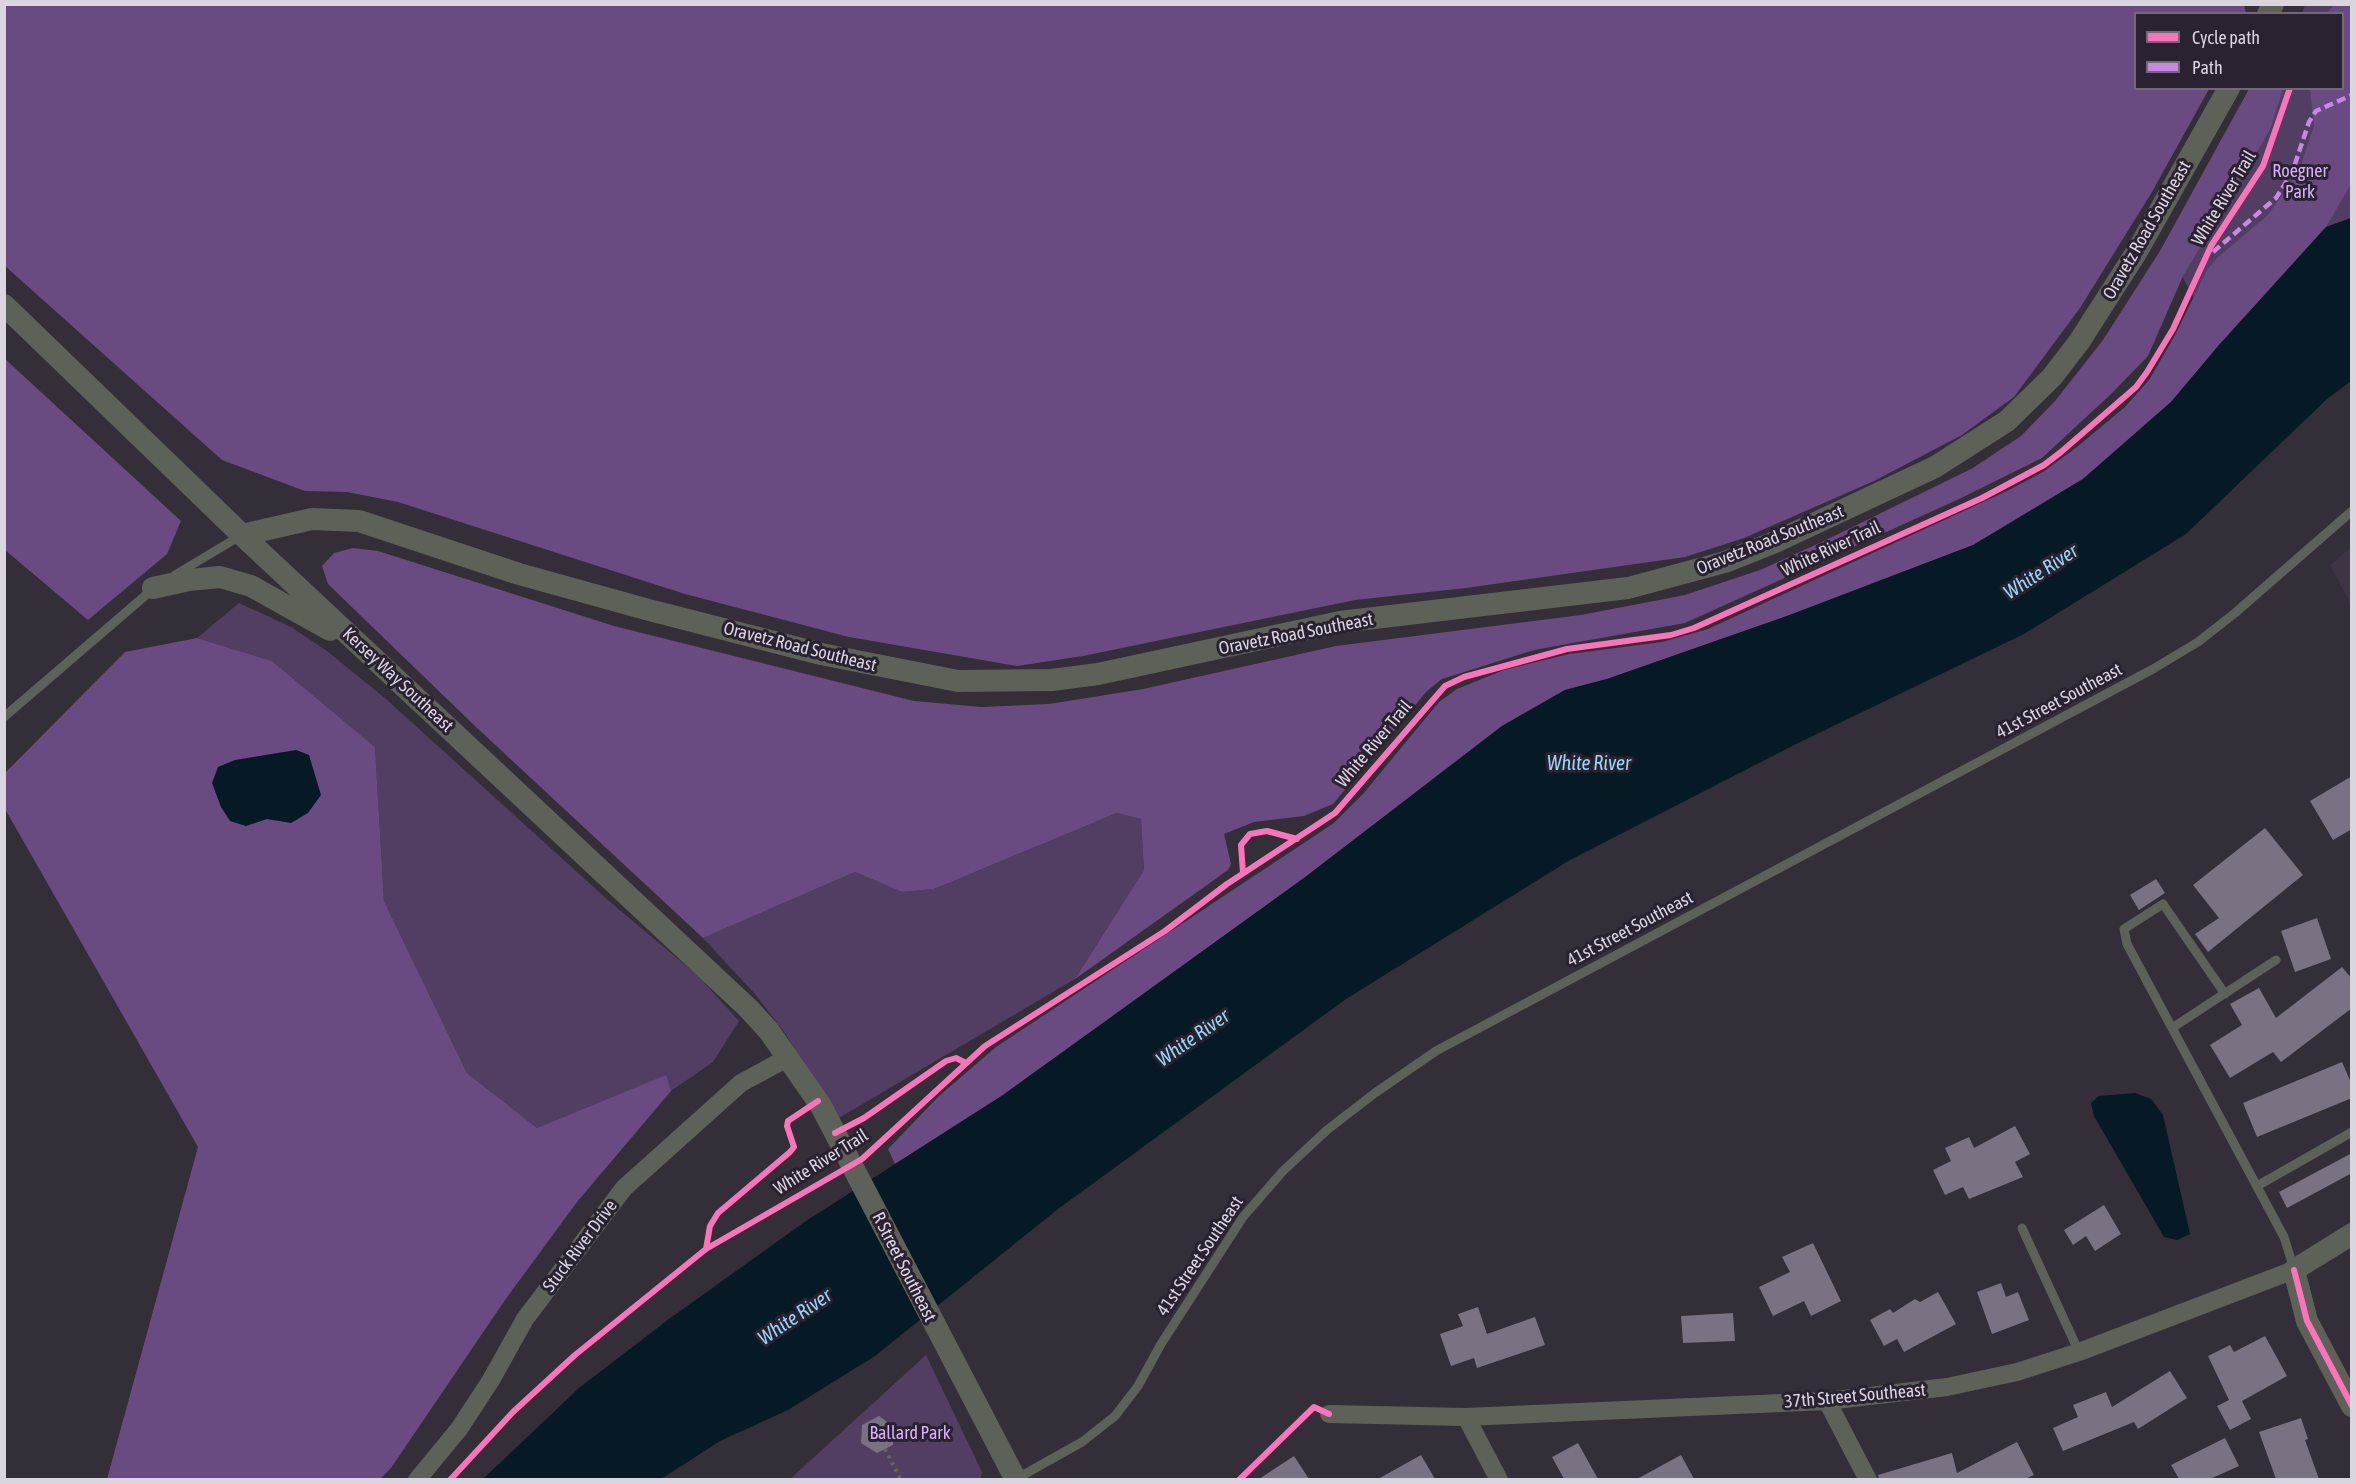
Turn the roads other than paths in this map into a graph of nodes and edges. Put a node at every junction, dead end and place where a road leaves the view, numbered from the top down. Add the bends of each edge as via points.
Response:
1 (2228, 90) edge
2 (4, 305) edge
3 (2352, 510) edge
4 (242, 535) junction
5 (153, 588) junction
6 (366, 651) junction
7 (4, 717) edge
8 (2276, 960) dead end
9 (2225, 994) junction
10 (2172, 1028) junction
11 (789, 1057) junction
12 (2352, 1132) edge
13 (2257, 1186) junction
14 (2022, 1228) dead end
15 (2352, 1234) edge
16 (2294, 1270) junction
17 (2079, 1352) junction
18 (1827, 1401) junction
19 (2352, 1406) edge
20 (1329, 1414) dead end
21 (1466, 1417) junction
22 (417, 1479) edge
23 (1016, 1479) edge
24 (1499, 1479) edge
25 (1868, 1479) edge

1 - 4 street, Oravetz Road Southeast via 2136,253 2079,342 2052,377 2007,421 1935,467 1775,542 1725,562 1628,588 1340,622 1098,674 1052,680 958,681 832,656 649,610 519,574 359,521 312,519
2 - 4 street, Kersey Way Southeast
3 - 23 lane, 41st Street Southeast via 2235,613 2198,642 2153,669 1436,1051 1375,1093 1327,1130 1243,1216 1138,1386 1115,1416 1083,1442
4 - 5 lane
4 - 6 street, Kersey Way Southeast
5 - 6 street via 220,577 251,585
5 - 7 lane
6 - 11 street, Kersey Way Southeast via 749,1009
8 - 9 lane
9 - 10 lane
9 - 10 lane via 2163,904 2134,922 2124,929 2127,944
10 - 13 lane
11 - 22 street, Stuck River Drive via 741,1083 624,1188 532,1310 459,1429
11 - 23 street, R Street Southeast via 821,1106
12 - 13 lane
13 - 16 lane via 2284,1237
14 - 17 lane
15 - 16 street, 37th Street Southeast
16 - 17 street, 37th Street Southeast
16 - 19 street via 2307,1321
17 - 18 street, 37th Street Southeast via 2017,1372 1947,1387
18 - 21 street, 37th Street Southeast
18 - 25 street
20 - 21 street, 37th Street Southeast
21 - 24 street

